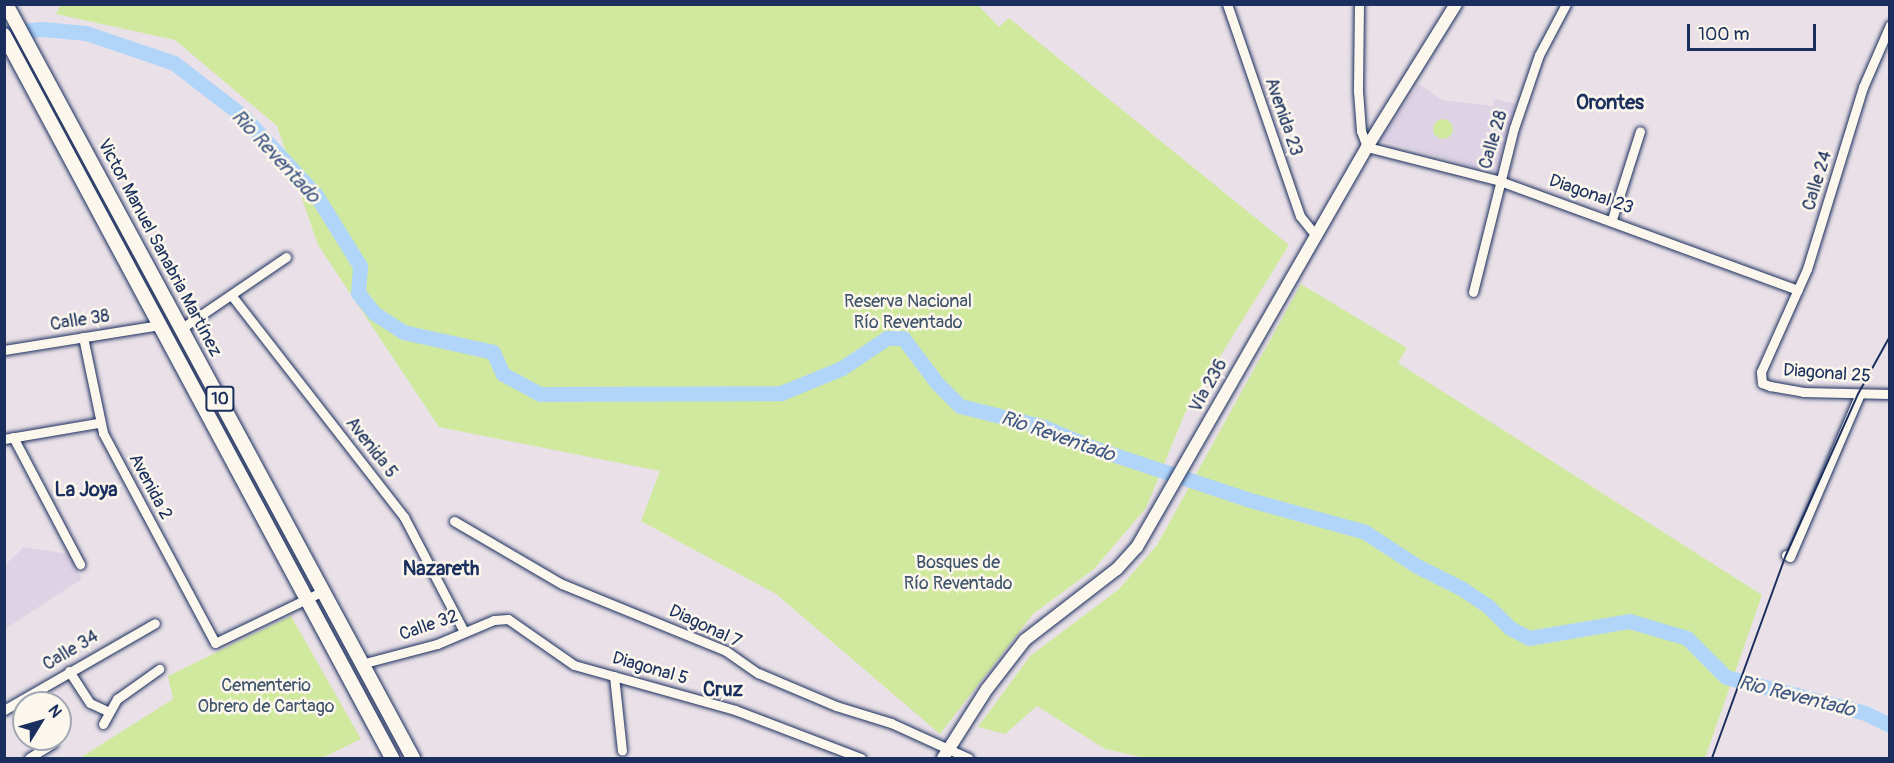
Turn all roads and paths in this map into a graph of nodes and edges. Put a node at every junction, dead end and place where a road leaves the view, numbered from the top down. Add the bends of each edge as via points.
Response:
1 (6, 4) edge
2 (1227, 4) edge
3 (1359, 4) edge
4 (1456, 4) edge
5 (1566, 4) edge
6 (1890, 25) edge
7 (4, 35) edge
8 (1640, 131) dead end
9 (1367, 147) junction
10 (82, 180) junction
11 (1500, 181) junction
12 (1612, 219) junction
13 (129, 228) junction
14 (1316, 236) junction
15 (286, 256) dead end
16 (1798, 290) junction
17 (1473, 292) dead end
18 (232, 296) junction
19 (160, 325) junction
20 (182, 328) junction
21 (83, 337) junction
22 (4, 350) edge
23 (1762, 383) joint
24 (1860, 394) junction
25 (1890, 394) edge
26 (98, 423) junction
27 (9, 438) edge
28 (454, 521) dead end
29 (1786, 555) dead end
30 (80, 564) dead end
31 (316, 577) junction
32 (298, 585) junction
33 (323, 591) junction
34 (307, 600) junction
35 (508, 619) joint
36 (155, 623) dead end
37 (464, 632) junction
38 (361, 664) junction
39 (159, 669) dead end
40 (69, 671) junction
41 (614, 676) junction
42 (4, 710) edge
43 (107, 711) junction
44 (103, 724) dead end
45 (622, 751) dead end
46 (946, 754) edge
47 (392, 759) edge
48 (413, 759) edge
49 (861, 759) edge
50 (968, 759) edge

1 - 13 main road, Victor Manuel Sanabria Martínez / 10
2 - 14 street, Avenida 23 via 1300,216
3 - 9 street via 1358,91 1361,131
4 - 9 main road, Vía 236
5 - 11 street, Calle 28 via 1539,55
6 - 16 street, Calle 24 via 1863,87
7 - 10 main road, Victor Manuel Sanabria Martínez / 10
8 - 12 street
9 - 11 street, Diagonal 23
9 - 14 main road, Vía 236
10 - 13 main road via 92,184 116,223
10 - 19 main road, Victor Manuel Sanabria Martínez / 10
11 - 12 street, Diagonal 23
11 - 17 street, Calle 28
12 - 16 street, Diagonal 23
13 - 20 main road, Victor Manuel Sanabria Martínez / 10
14 - 46 main road, Vía 236 via 1137,548 1117,569 1026,640 987,689
15 - 18 street
16 - 23 street, Calle 24 via 1762,363
18 - 20 street
18 - 37 street, Avenida 5 via 404,517
19 - 21 street, Calle 38
19 - 32 main road, Victor Manuel Sanabria Martínez / 10
20 - 31 main road, Victor Manuel Sanabria Martínez / 10
21 - 22 street, Calle 38
21 - 26 street, Avenida 2
23 - 24 street, Diagonal 25 via 1803,392
24 - 25 street, Diagonal 25
24 - 29 street via 1790,557
26 - 27 street
26 - 34 street, Avenida 2 via 215,643
27 - 30 street
28 - 46 street, Diagonal 7 via 562,585 726,651 758,673 837,706 891,723
31 - 32 main road
31 - 33 main road, Victor Manuel Sanabria Martínez / 10
32 - 34 main road, Victor Manuel Sanabria Martínez / 10
33 - 34 street
33 - 38 main road, Victor Manuel Sanabria Martínez / 10
34 - 47 main road, Victor Manuel Sanabria Martínez / 10
35 - 37 street, Calle 32 via 494,620
35 - 41 street, Diagonal 5 via 564,661
36 - 40 street, Calle 34
37 - 38 street, Calle 32 via 437,644
38 - 48 main road, Victor Manuel Sanabria Martínez / 10
39 - 43 street via 130,687
40 - 42 street, Calle 34
40 - 43 street via 90,703
41 - 45 street
41 - 49 street, Diagonal 5 via 735,710
43 - 44 street
46 - 50 street, Diagonal 7

